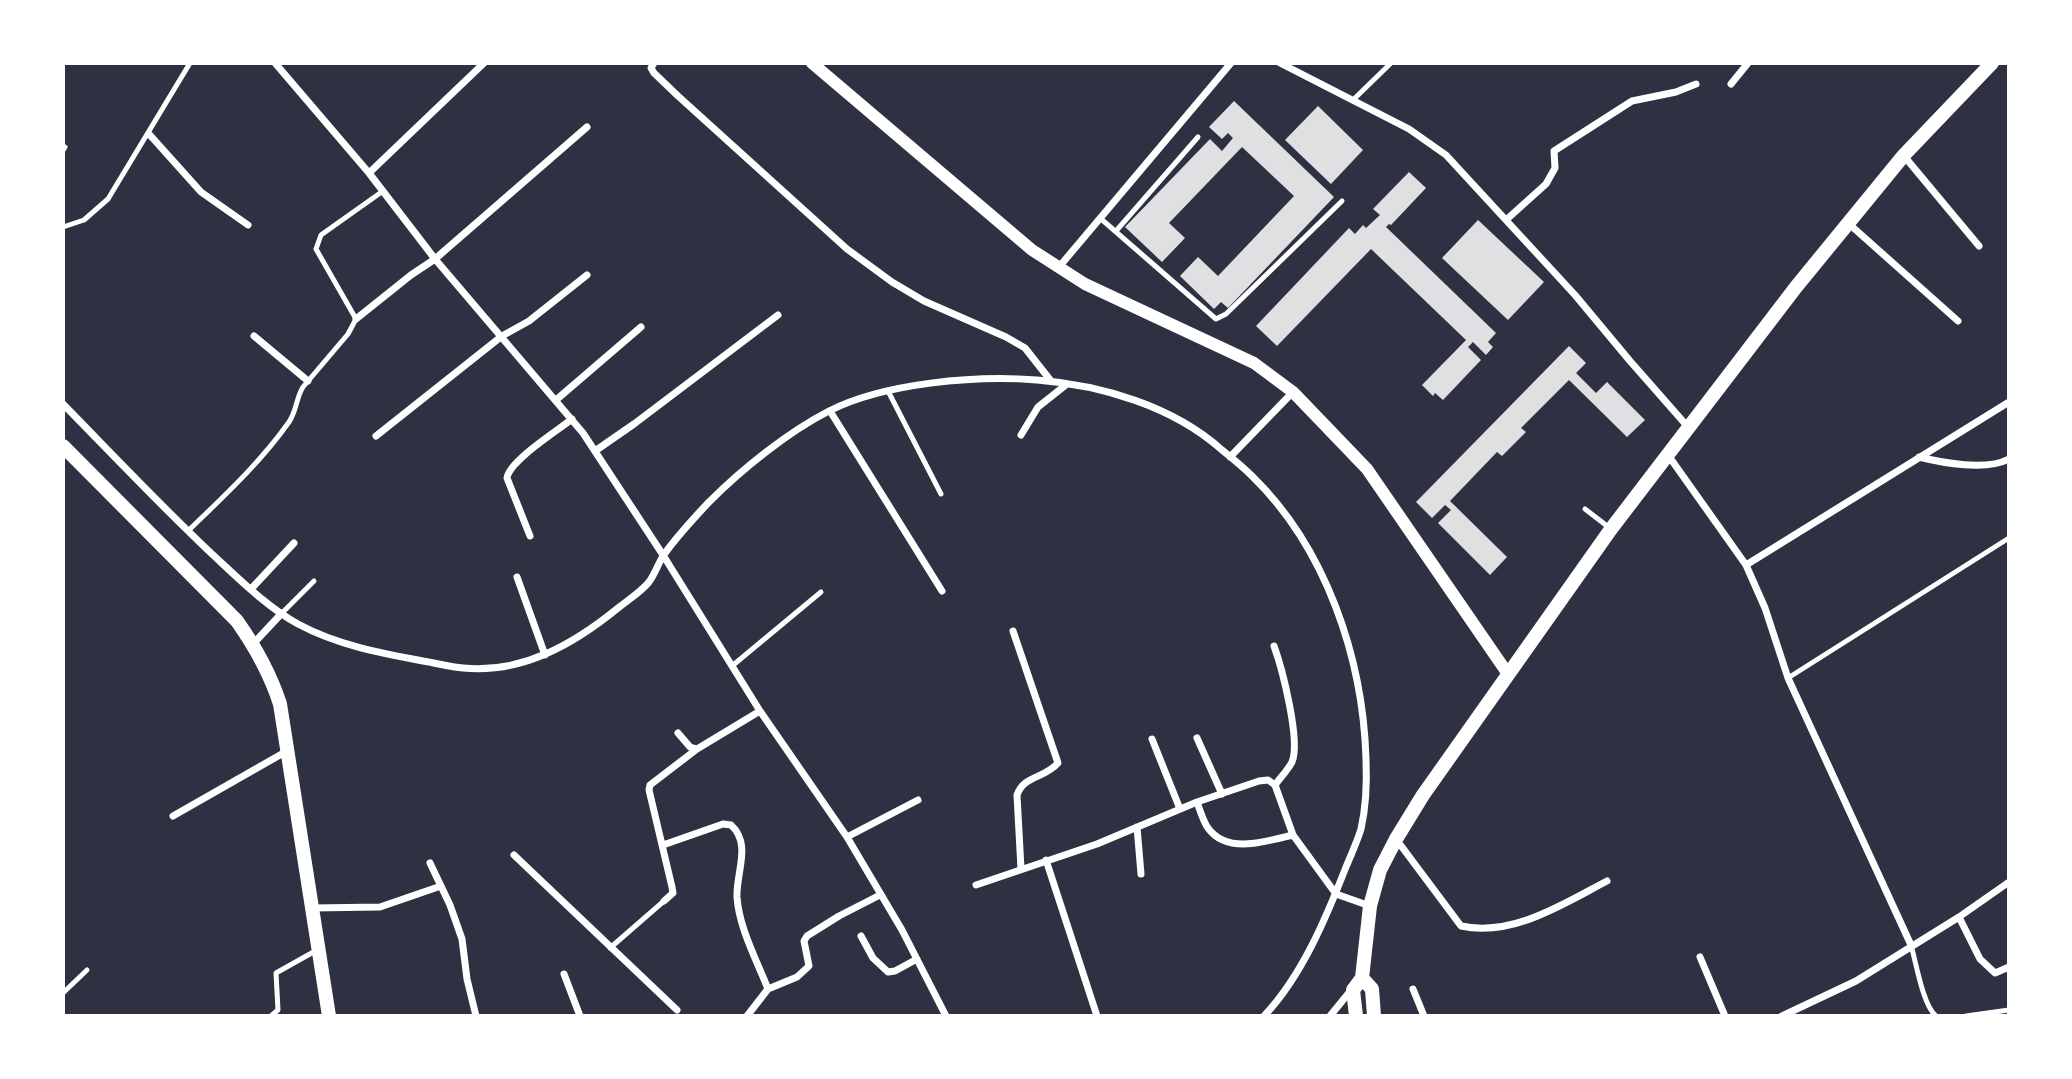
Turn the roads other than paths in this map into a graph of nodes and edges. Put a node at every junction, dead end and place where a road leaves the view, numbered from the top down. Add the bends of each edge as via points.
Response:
1 (190, 63) edge
2 (275, 63) edge
3 (484, 63) edge
4 (654, 63) edge
5 (812, 63) edge
6 (1231, 63) edge
7 (1280, 63) edge
8 (1391, 63) edge
9 (1748, 63) edge
10 (1992, 63) edge
11 (1696, 84) dead end
12 (1731, 84) dead end
13 (1353, 100) junction
14 (587, 127) dead end
15 (149, 134) junction
16 (1198, 137) dead end
17 (1904, 155) junction
18 (369, 173) junction
19 (383, 191) junction
20 (1342, 201) dead end
21 (1100, 218) junction
22 (1506, 220) junction
23 (1847, 223) junction
24 (248, 225) dead end
25 (63, 227) edge
26 (1116, 231) junction
27 (1979, 246) dead end
28 (435, 260) junction
29 (1059, 267) junction
30 (587, 275) dead end
31 (778, 315) dead end
32 (356, 320) junction
33 (1958, 321) dead end
34 (641, 327) dead end
35 (254, 336) dead end
36 (502, 336) junction
37 (308, 381) junction
38 (1051, 381) junction
39 (1068, 384) junction
40 (888, 391) junction
41 (1293, 392) junction
42 (556, 400) junction
43 (2009, 402) edge
44 (63, 404) edge
45 (830, 411) junction
46 (572, 419) junction
47 (1688, 427) junction
48 (1021, 435) dead end
49 (376, 436) dead end
50 (63, 446) edge
51 (595, 451) junction
52 (1668, 454) junction
53 (1230, 457) junction
54 (1919, 457) junction
55 (2009, 459) edge
56 (941, 494) dead end
57 (1585, 509) dead end
58 (1611, 529) junction
59 (188, 531) junction
60 (530, 536) dead end
61 (2009, 538) edge
62 (294, 543) dead end
63 (663, 555) junction
64 (1746, 565) junction
65 (517, 577) dead end
66 (314, 582) dead end
67 (251, 589) junction
68 (942, 591) dead end
69 (821, 592) dead end
70 (282, 613) junction
71 (1013, 631) dead end
72 (253, 644) junction
73 (1274, 646) dead end
74 (545, 655) junction
75 (732, 666) junction
76 (1508, 674) junction
77 (1788, 678) junction
78 (760, 711) junction
79 (678, 733) dead end
80 (1197, 738) dead end
81 (1152, 739) dead end
82 (697, 749) junction
83 (288, 750) junction
84 (1275, 785) junction
85 (1222, 794) junction
86 (918, 800) dead end
87 (1197, 802) junction
88 (1180, 809) junction
89 (173, 816) dead end
90 (1137, 827) junction
91 (1293, 835) junction
92 (847, 838) junction
93 (1395, 839) junction
94 (663, 845) junction
95 (514, 855) dead end
96 (1046, 860) junction
97 (430, 863) dead end
98 (1021, 870) junction
99 (1141, 874) dead end
100 (1607, 881) dead end
101 (2009, 882) edge
102 (976, 885) dead end
103 (441, 886) junction
104 (1336, 894) junction
105 (880, 895) junction
106 (664, 901) joint
107 (1370, 906) junction
108 (313, 908) junction
109 (1959, 917) junction
110 (861, 936) dead end
111 (1911, 945) junction
112 (320, 948) junction
113 (610, 948) junction
114 (1700, 957) dead end
115 (917, 958) junction
116 (2009, 967) edge
117 (87, 970) dead end
118 (564, 974) dead end
119 (1362, 978) junction
120 (768, 989) junction
121 (1413, 989) dead end
122 (63, 993) edge
123 (677, 1010) dead end
124 (2009, 1010) edge
125 (271, 1016) edge
126 (329, 1016) edge
127 (476, 1016) edge
128 (580, 1016) edge
129 (747, 1016) edge
130 (946, 1016) edge
131 (1097, 1016) edge
132 (1264, 1016) edge
133 (1330, 1016) edge
134 (1356, 1016) edge
135 (1374, 1016) edge
136 (1424, 1016) edge
137 (1725, 1016) edge
138 (1782, 1016) edge
139 (1936, 1016) edge
140 (1966, 1016) edge

1 - 15 lane
2 - 18 street
3 - 18 street
4 - 38 street via 654,73 847,249 923,301 1025,348
5 - 29 street via 1032,250
6 - 21 street
7 - 13 street
8 - 13 lane
9 - 12 street
10 - 17 main road
11 - 22 street via 1632,102 1554,151 1555,168 1546,184
13 - 22 street via 1409,128 1446,155
14 - 28 street
15 - 24 street via 201,192
15 - 25 lane via 108,200 84,219
16 - 26 lane
17 - 23 main road
17 - 27 street
18 - 19 street
19 - 28 street
19 - 32 lane via 320,235 316,249
20 - 26 lane via 1216,319
21 - 26 lane
21 - 29 street
22 - 47 street
23 - 33 street
23 - 47 main road
28 - 32 street
28 - 36 street
29 - 41 street via 1085,284 1254,363
30 - 36 street via 529,321
31 - 51 street
32 - 37 lane
34 - 42 street
35 - 37 street
36 - 42 street
36 - 49 street
37 - 59 lane via 297,395 291,420 248,473
38 - 39 street
38 - 40 street via 998,377
39 - 48 street via 1038,407
39 - 53 street via 1159,409
40 - 45 street
40 - 56 lane
41 - 53 street
41 - 76 street via 1367,469
42 - 46 street
43 - 54 street
44 - 59 street
45 - 63 street via 744,471 708,503
45 - 68 street
46 - 51 street
46 - 60 street via 508,473
47 - 52 main road
50 - 72 main road via 237,621
51 - 63 street
52 - 58 main road
52 - 64 street
53 - 104 street via 1255,478 1307,547 1345,631 1357,675 1367,783 1360,831
54 - 55 street via 1947,464 2000,464
54 - 64 street
57 - 58 lane
58 - 76 main road
59 - 67 street
61 - 77 lane
62 - 67 street
63 - 74 street via 648,584 581,637
63 - 75 street
64 - 77 street
65 - 74 street
66 - 70 lane
67 - 70 street
69 - 75 lane
70 - 72 street
70 - 74 street via 336,641 465,668 502,667
71 - 98 street via 1058,763 1050,772 1027,781 1017,795
72 - 83 main road via 280,704
73 - 84 street via 1288,694 1293,750 1292,762
75 - 78 street
76 - 93 main road
77 - 111 street
78 - 82 street
78 - 92 street
79 - 82 street
80 - 85 street
81 - 88 street
82 - 94 street via 650,785
83 - 89 street
83 - 108 main road
84 - 85 street via 1259,781
84 - 91 street
85 - 87 street
86 - 92 street
87 - 88 street
87 - 91 street via 1209,830 1228,842 1251,846
88 - 90 street
90 - 96 street
90 - 99 street
91 - 104 street
92 - 105 street
93 - 100 street via 1461,926 1479,930 1538,918
93 - 107 main road
94 - 106 street via 673,893
94 - 120 street via 723,824 740,832 737,897 750,948
95 - 113 street
96 - 98 street
96 - 131 street
97 - 103 street
98 - 102 street
101 - 109 street
103 - 108 street via 380,907
103 - 127 street via 462,939
104 - 107 street
104 - 132 street via 1286,989
105 - 115 street
105 - 120 street via 807,936 809,965 797,977
106 - 113 lane
107 - 119 main road
108 - 112 main road
109 - 111 street
109 - 116 street via 1980,960 1995,973
110 - 115 street via 873,958 888,972
111 - 138 street via 1856,981
111 - 139 lane via 1927,1001
112 - 125 lane via 276,973 278,1010
112 - 126 main road
113 - 123 street
114 - 137 street
115 - 130 street
117 - 122 lane
118 - 128 street
119 - 133 street
119 - 134 main road via 1353,990
119 - 135 main road via 1372,989
120 - 129 street
121 - 136 street
124 - 140 lane

